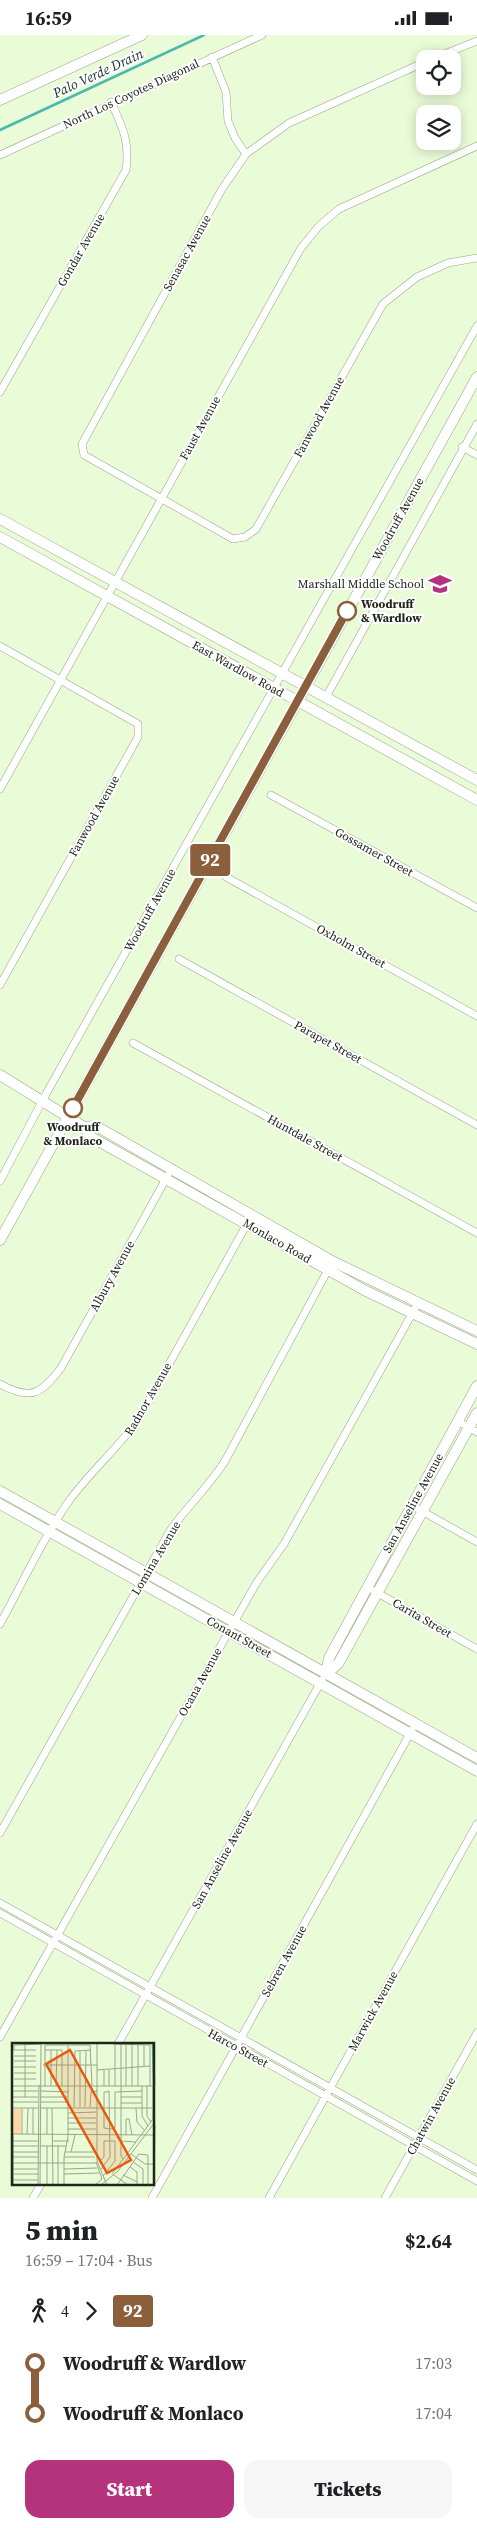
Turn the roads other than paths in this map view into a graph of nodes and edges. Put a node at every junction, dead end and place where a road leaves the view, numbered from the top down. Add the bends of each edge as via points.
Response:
1 (142, 35) edge
2 (262, 35) edge
3 (477, 41) edge
4 (454, 50) edge
5 (212, 57) junction
6 (416, 66) edge
7 (0, 100) edge
8 (112, 102) junction
9 (477, 146) edge
10 (0, 155) edge
11 (246, 155) junction
12 (477, 258) edge
13 (477, 326) edge
14 (477, 377) edge
15 (0, 392) edge
16 (477, 424) edge
17 (462, 447) junction
18 (477, 455) edge
19 (162, 498) junction
20 (0, 519) edge
21 (0, 537) edge
22 (116, 583) junction
23 (108, 598) junction
24 (0, 646) edge
25 (282, 673) junction
26 (61, 679) junction
27 (306, 686) junction
28 (274, 689) junction
29 (326, 697) junction
30 (298, 701) junction
31 (477, 780) edge
32 (0, 789) edge
33 (271, 795) dead end
34 (477, 800) edge
35 (226, 877) dead end
36 (477, 908) edge
37 (179, 959) dead end
38 (0, 985) edge
39 (477, 1016) edge
40 (132, 1043) dead end
41 (0, 1075) edge
42 (42, 1101) junction
43 (68, 1118) junction
44 (477, 1125) edge
45 (84, 1127) junction
46 (171, 1169) junction
47 (166, 1179) junction
48 (0, 1181) edge
49 (252, 1215) junction
50 (246, 1224) junction
51 (477, 1233) edge
52 (0, 1240) edge
53 (330, 1266) junction
54 (418, 1303) junction
55 (413, 1313) junction
56 (477, 1331) edge
57 (477, 1344) edge
58 (0, 1384) edge
59 (477, 1387) edge
60 (477, 1413) edge
61 (459, 1422) junction
62 (473, 1430) edge
63 (0, 1491) edge
64 (0, 1504) edge
65 (411, 1505) junction
66 (423, 1512) junction
67 (57, 1523) junction
68 (51, 1532) junction
69 (477, 1542) edge
70 (144, 1577) junction
71 (368, 1587) junction
72 (378, 1593) junction
73 (234, 1622) junction
74 (0, 1624) edge
75 (228, 1631) junction
76 (477, 1649) edge
77 (326, 1674) junction
78 (321, 1683) junction
79 (416, 1723) junction
80 (410, 1733) junction
81 (477, 1758) edge
82 (477, 1771) edge
83 (477, 1824) edge
84 (0, 1833) edge
85 (0, 1903) edge
86 (0, 1913) edge
87 (58, 1935) junction
88 (54, 1943) junction
89 (149, 1987) junction
90 (145, 1996) junction
91 (477, 2033) edge
92 (0, 2037) edge
93 (240, 2039) junction
94 (119, 2043) edge
95 (236, 2047) junction
96 (330, 2089) junction
97 (326, 2097) junction
98 (419, 2139) junction
99 (415, 2146) junction
100 (477, 2171) edge
101 (477, 2181) edge
102 (40, 2185) edge
103 (33, 2198) edge
104 (152, 2198) edge
105 (269, 2198) edge
106 (385, 2198) edge

1 - 7 street
2 - 5 street, North Los Coyotes Diagonal
3 - 4 street
5 - 8 street, North Los Coyotes Diagonal
5 - 11 street via 226,92 228,121
6 - 11 street, Senasac Avenue via 289,123
8 - 10 street, North Los Coyotes Diagonal
8 - 15 street, Gondar Avenue via 129,151 126,171
9 - 19 street, Faust Avenue via 340,209 319,226 301,248
11 - 19 street, Senasac Avenue via 222,189 82,444 84,455
12 - 19 street, Fanwood Avenue via 448,263 417,277 383,304 256,529 245,537 233,539
13 - 25 street, Woodruff Avenue
14 - 27 street, Woodruff Avenue
16 - 17 street, Woodruff Avenue
17 - 18 street
17 - 29 street, Woodruff Avenue
19 - 22 street, Faust Avenue
20 - 22 street, East Wardlow Road
21 - 23 street, East Wardlow Road
22 - 23 street, Faust Avenue
22 - 25 street, East Wardlow Road
23 - 26 street, Faust Avenue
23 - 28 street, East Wardlow Road
24 - 26 street
25 - 27 street, East Wardlow Road
25 - 28 street, Woodruff Avenue
26 - 32 street, Faust Avenue
26 - 38 street, Fanwood Avenue via 138,724 138,737
27 - 29 street, East Wardlow Road
27 - 30 street, Woodruff Avenue
28 - 30 street, East Wardlow Road
28 - 42 street, Woodruff Avenue
29 - 31 street, East Wardlow Road
30 - 34 street, East Wardlow Road
30 - 43 street, Woodruff Avenue
33 - 36 street, Gossamer Street
35 - 39 street, Oxholm Street
37 - 44 street, Parapet Street
40 - 51 street, Huntdale Street
41 - 42 street, Monlaco Road
42 - 43 street, Monlaco Road
42 - 48 street, Woodruff Avenue
43 - 45 street, Monlaco Road
43 - 52 street, Woodruff Avenue
45 - 46 street, Monlaco Road via 96,1126
45 - 47 street, Monlaco Road via 91,1137
46 - 47 street, Albury Avenue
46 - 49 street, Monlaco Road
47 - 50 street, Monlaco Road
47 - 58 street, Albury Avenue via 61,1368 45,1389 32,1394 19,1393
49 - 50 street, Radnor Avenue
49 - 53 street, Monlaco Road
50 - 53 street, Monlaco Road
50 - 67 street, Radnor Avenue via 138,1420 122,1443 83,1483
53 - 54 street, Monlaco Road
53 - 55 street, Monlaco Road
53 - 70 street, Lomina Avenue via 225,1461 212,1482 171,1529
54 - 55 street, Ocana Avenue
54 - 56 street, Monlaco Road
55 - 57 street, Monlaco Road
55 - 73 street, Ocana Avenue via 284,1544
59 - 61 street, San Anseline Avenue
60 - 62 street, San Anseline Avenue
61 - 62 street
61 - 65 street, San Anseline Avenue
62 - 66 street, San Anseline Avenue
63 - 67 street, Conant Street
64 - 68 street, Conant Street
65 - 66 street
65 - 71 street, San Anseline Avenue
66 - 69 street
66 - 72 street, San Anseline Avenue
67 - 68 street, Radnor Avenue
67 - 70 street, Conant Street
68 - 70 street, Conant Street
68 - 74 street, Radnor Avenue
70 - 73 street, Conant Street
70 - 75 street, Conant Street
70 - 84 street, Lomina Avenue
71 - 72 street, Carita Street
71 - 77 street, San Anseline Avenue via 328,1658
72 - 76 street, Carita Street
72 - 77 street, San Anseline Avenue via 338,1663
73 - 75 street, Ocana Avenue
73 - 77 street, Conant Street
75 - 78 street, Conant Street
75 - 87 street, Ocana Avenue
77 - 78 street, San Anseline Avenue
77 - 79 street, Conant Street
78 - 80 street, Conant Street
78 - 89 street, San Anseline Avenue
79 - 80 street, Sebren Avenue
79 - 81 street, Conant Street
80 - 82 street, Conant Street
80 - 93 street, Sebren Avenue
83 - 96 street, Marwick Avenue
85 - 87 street, Harco Street
86 - 88 street, Harco Street
87 - 88 street, Ocana Avenue
87 - 89 street, Harco Street
88 - 90 street, Harco Street
88 - 92 street, Ocana Avenue
89 - 90 street, San Anseline Avenue
89 - 93 street, Harco Street
90 - 94 street, San Anseline Avenue
90 - 95 street, Harco Street
91 - 98 street, Chatwin Avenue
93 - 95 street, Sebren Avenue
93 - 96 street, Harco Street
95 - 97 street, Harco Street
95 - 104 street, Sebren Avenue
96 - 97 street, Marwick Avenue
96 - 98 street, Harco Street
97 - 99 street, Harco Street
97 - 105 street, Marwick Avenue
98 - 99 street, Chatwin Avenue
98 - 100 street, Harco Street
99 - 101 street, Harco Street
99 - 106 street, Chatwin Avenue
102 - 103 street

